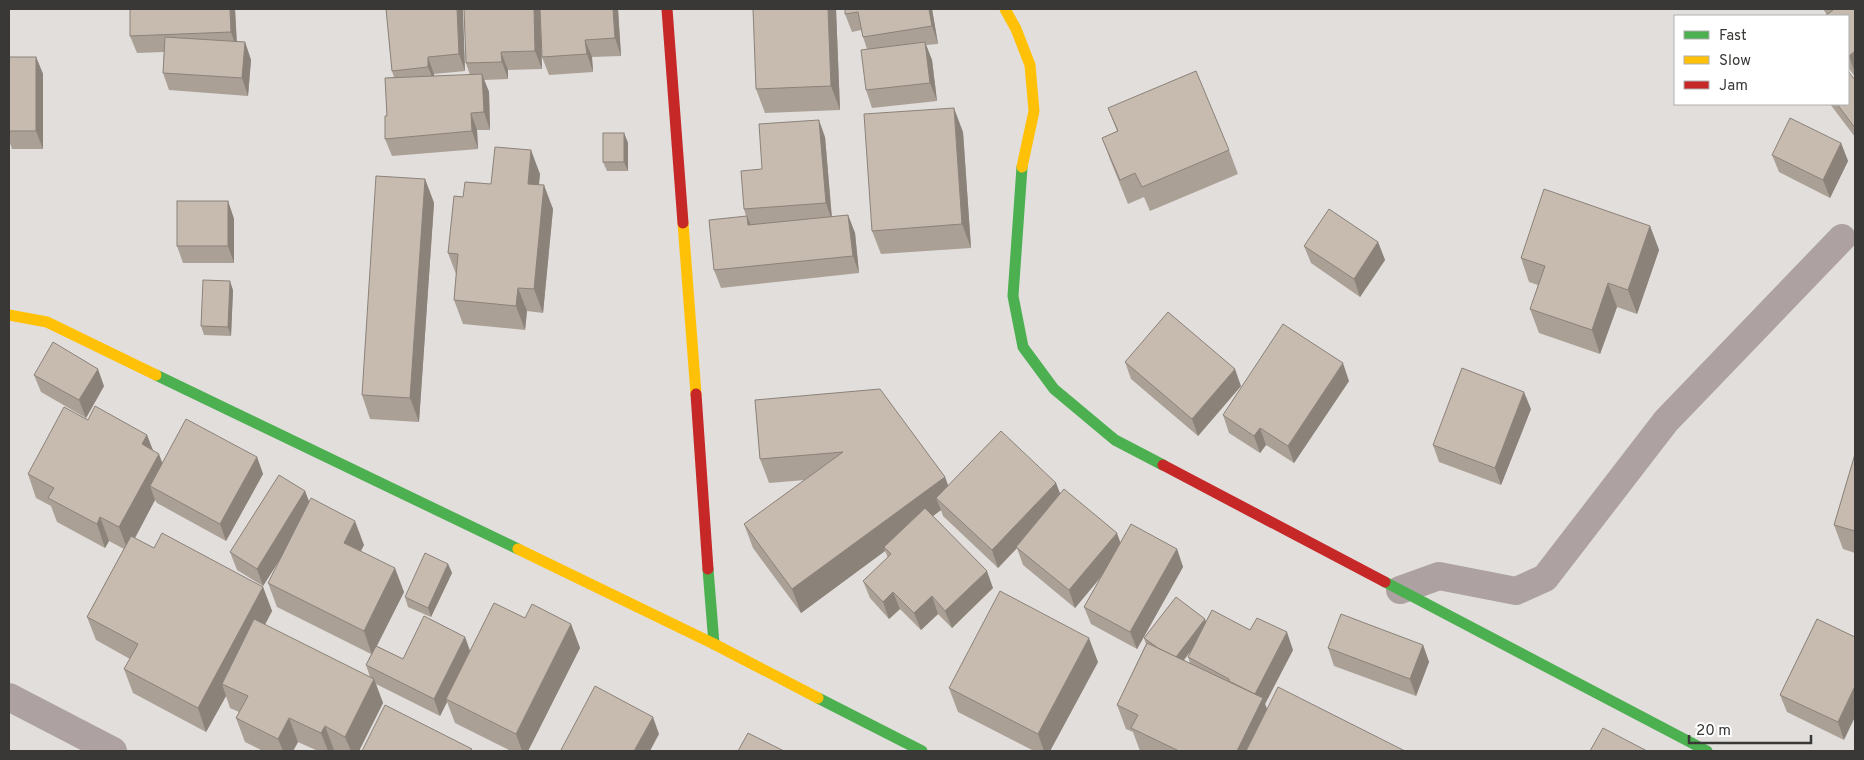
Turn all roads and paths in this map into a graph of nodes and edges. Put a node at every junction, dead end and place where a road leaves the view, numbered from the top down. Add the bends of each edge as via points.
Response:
1 (667, 9) edge
2 (1005, 9) edge
3 (1842, 238) dead end
4 (9, 315) edge
5 (1400, 590) junction
6 (714, 644) junction
7 (9, 698) edge
8 (113, 751) edge
9 (922, 751) edge
10 (1707, 751) edge

1 - 6 street
2 - 5 street via 1030,65 1034,111 1021,172 1013,296 1023,347 1054,390 1116,440
3 - 5 street via 1666,421 1545,578 1516,591 1439,576
4 - 6 street via 47,322
5 - 10 street
6 - 9 street
7 - 8 street

